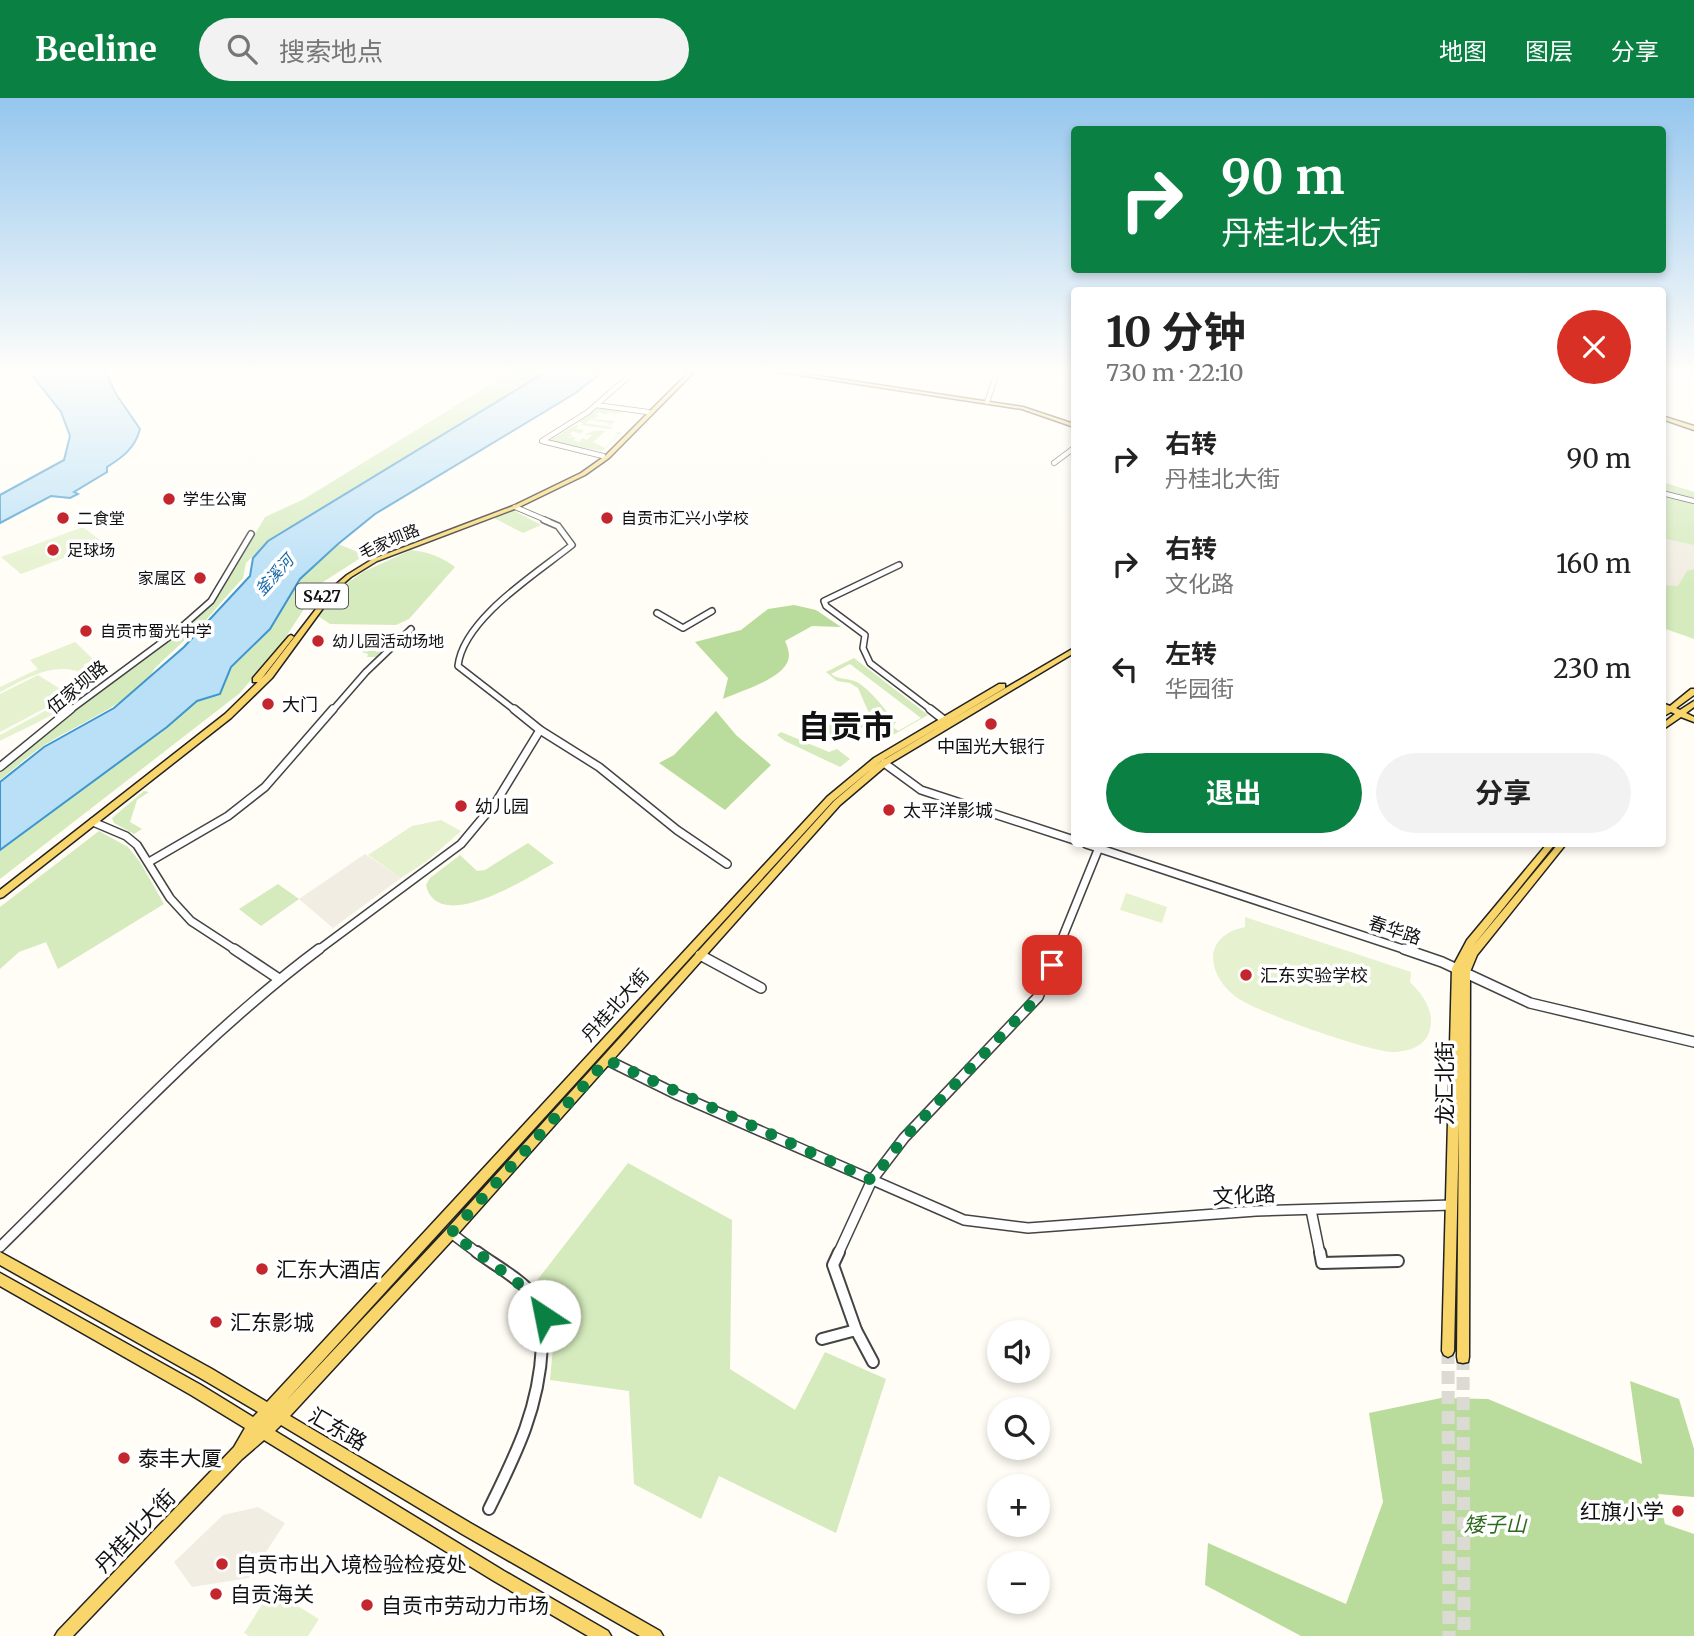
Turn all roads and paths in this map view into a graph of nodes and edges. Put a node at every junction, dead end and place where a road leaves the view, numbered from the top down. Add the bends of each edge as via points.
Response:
1 (545, 442) edge
2 (618, 442) edge
3 (621, 442) edge
4 (1071, 450) edge
5 (603, 456) junction
6 (1054, 463) dead end
7 (1666, 494) edge
8 (1694, 501) edge
9 (515, 507) junction
10 (251, 534) dead end
11 (899, 565) dead end
12 (712, 611) dead end
13 (657, 613) dead end
14 (411, 629) dead end
15 (1071, 646) edge
16 (1071, 652) edge
17 (1694, 691) edge
18 (1694, 703) edge
19 (1667, 706) edge
20 (1682, 713) junction
21 (1694, 718) edge
22 (944, 720) junction
23 (1666, 725) edge
24 (540, 730) junction
25 (884, 763) junction
26 (0, 767) edge
27 (93, 822) junction
28 (1071, 839) edge
29 (1100, 847) edge
30 (1103, 847) edge
31 (1549, 847) edge
32 (1560, 847) edge
33 (149, 862) junction
34 (727, 864) dead end
35 (0, 889) edge
36 (0, 895) edge
37 (700, 955) junction
38 (1461, 970) junction
39 (279, 979) junction
40 (761, 988) dead end
41 (1694, 1042) edge
42 (607, 1060) junction
43 (872, 1180) junction
44 (1451, 1205) junction
45 (1463, 1208) junction
46 (1311, 1210) junction
47 (451, 1233) junction
48 (0, 1247) edge
49 (0, 1258) edge
50 (1398, 1261) dead end
51 (0, 1279) edge
52 (856, 1330) junction
53 (822, 1339) dead end
54 (1448, 1351) tunnel mouth
55 (1462, 1357) tunnel mouth
56 (873, 1362) dead end
57 (273, 1415) junction
58 (259, 1429) junction
59 (489, 1509) dead end
60 (64, 1636) edge
61 (603, 1636) edge
62 (655, 1636) edge

1 - 5 street
2 - 5 main road, 毛家坝路 / S427
3 - 9 main road, 毛家坝路 / S427 via 597,466
4 - 6 street
5 - 35 main road, 毛家坝路 / S427 via 522,500 349,570 329,588 262,674 221,715
7 - 8 street
9 - 24 street via 558,526 572,545 480,622 456,659 463,672
9 - 27 main road, 毛家坝路 / S427 via 375,560 349,576 249,696
10 - 26 street, 伍家坝路 via 211,601
11 - 22 street via 829,598 825,606 865,635 863,648 870,663
12 - 13 street via 683,628
14 - 33 street via 366,671 265,787 228,816
15 - 22 main road, 丹桂北大街
16 - 25 main road, 丹桂北大街
17 - 19 main road
18 - 20 main road
19 - 20 main road
20 - 21 main road
20 - 23 main road
22 - 57 main road, 丹桂北大街 via 877,760 830,799
24 - 34 street
24 - 39 street via 496,802 461,844
25 - 28 street via 921,790
25 - 37 main road, 丹桂北大街 via 837,803
27 - 33 street via 126,836
27 - 36 main road, 毛家坝路 / S427
29 - 43 street via 1038,997 904,1138
30 - 38 street, 春华路
31 - 38 main road, 龙汇北街 via 1471,943
32 - 38 main road, 龙汇北街
33 - 39 street via 170,898 191,921
37 - 40 street
37 - 42 main road, 丹桂北大街
38 - 41 street, 春华路 via 1530,1003
38 - 44 main road, 龙汇北街
38 - 45 main road, 龙汇北街
39 - 48 street
42 - 43 street
42 - 47 main road, 丹桂北大街
43 - 46 street, 文化路 via 964,1220 1028,1228
43 - 52 street via 834,1265
44 - 45 street, 文化路
44 - 46 street, 文化路
44 - 54 main road, 龙汇北街
45 - 55 main road, 龙汇北街
46 - 50 street via 1322,1263
47 - 57 main road, 丹桂北大街
47 - 59 street via 533,1294 544,1316 535,1403 523,1440
49 - 57 main road, 汇东路
51 - 58 main road
52 - 53 street
52 - 56 street
57 - 58 main road, 丹桂北大街
57 - 62 main road, 汇东路
58 - 60 main road, 丹桂北大街
58 - 61 main road

